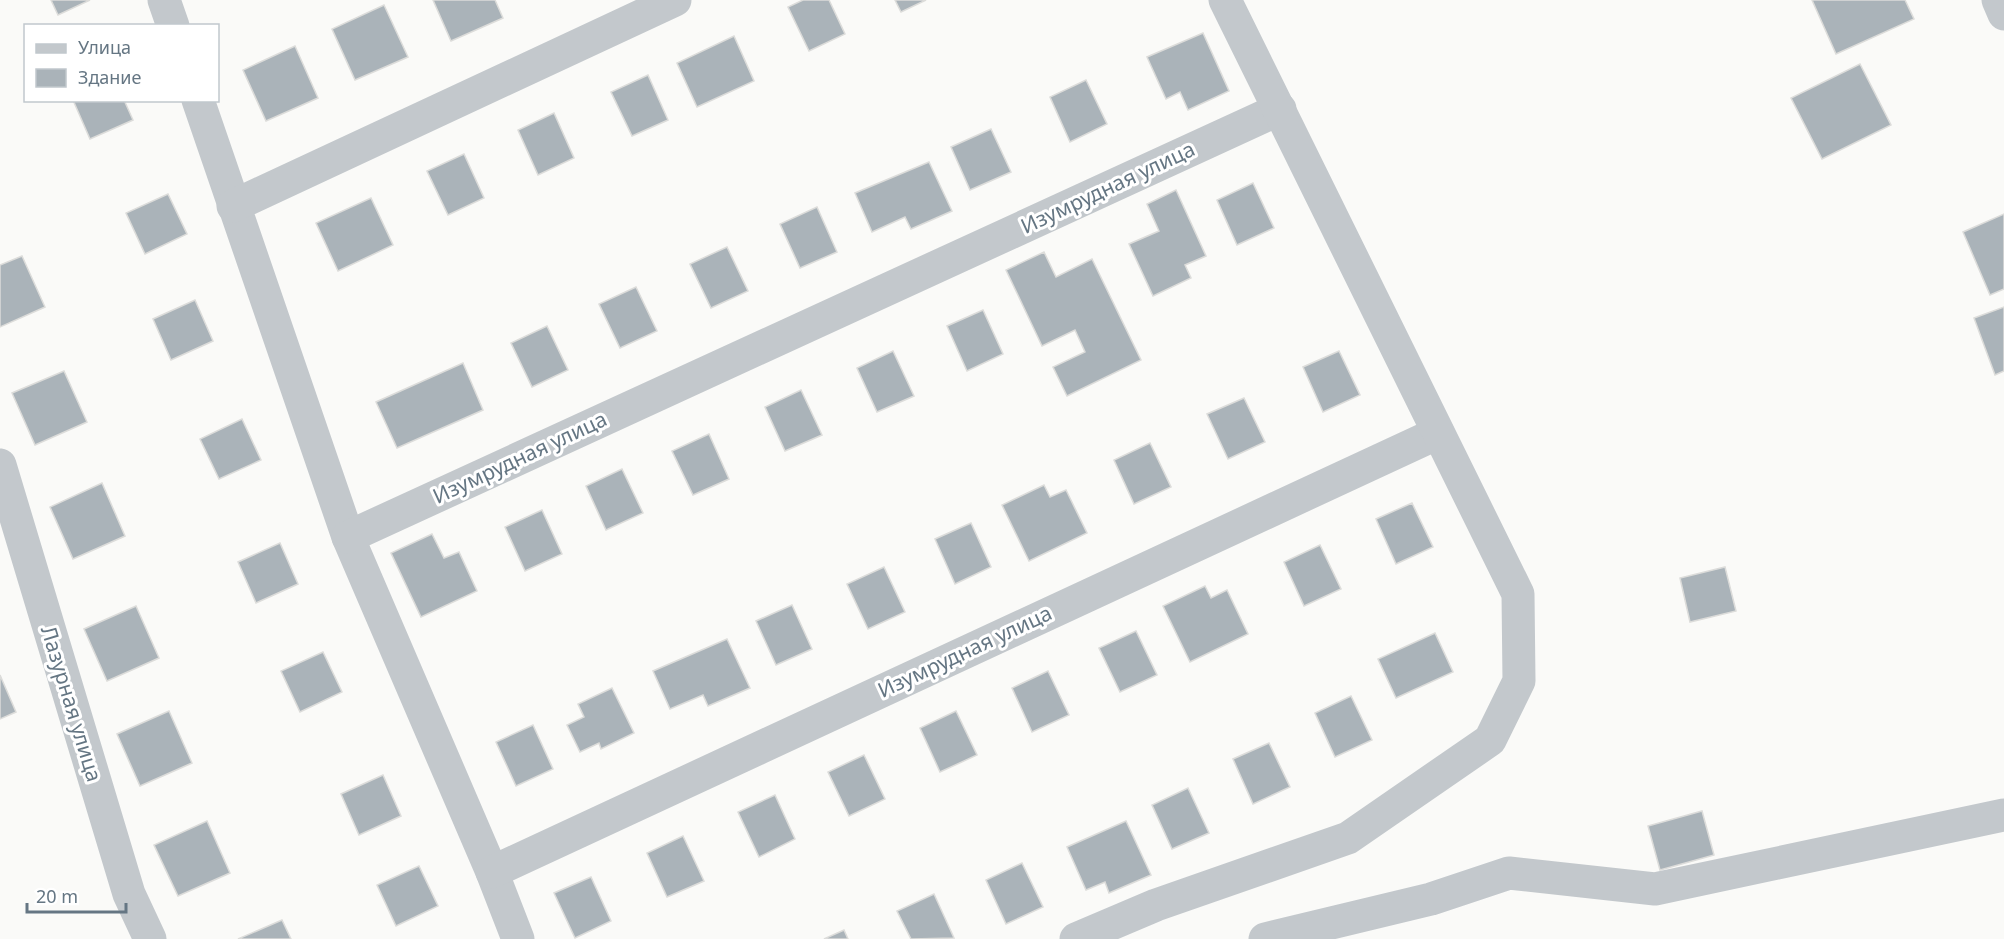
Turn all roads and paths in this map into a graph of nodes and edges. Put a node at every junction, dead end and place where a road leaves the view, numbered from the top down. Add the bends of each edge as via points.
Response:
1 (164, 0) edge
2 (675, 0) edge
3 (1225, 0) edge
4 (1998, 0) edge
5 (2004, 14) edge
6 (171, 24) edge
7 (199, 102) edge
8 (1280, 109) junction
9 (233, 206) junction
10 (1438, 433) junction
11 (0, 465) edge
12 (348, 537) junction
13 (2004, 815) edge
14 (492, 872) junction
15 (150, 939) edge
16 (518, 939) edge
17 (1076, 939) edge
18 (1265, 939) edge

1 - 6 street
2 - 9 street
3 - 8 street
4 - 5 street
7 - 9 street
8 - 10 street
8 - 12 street, Изумрудная улица
9 - 12 street
10 - 14 street, Изумрудная улица
10 - 17 street via 1518,594 1519,681 1490,740 1348,838 1155,905
11 - 15 street, Лазурная улица via 129,894
12 - 14 street
13 - 18 street via 1655,889 1509,873 1431,898
14 - 16 street

